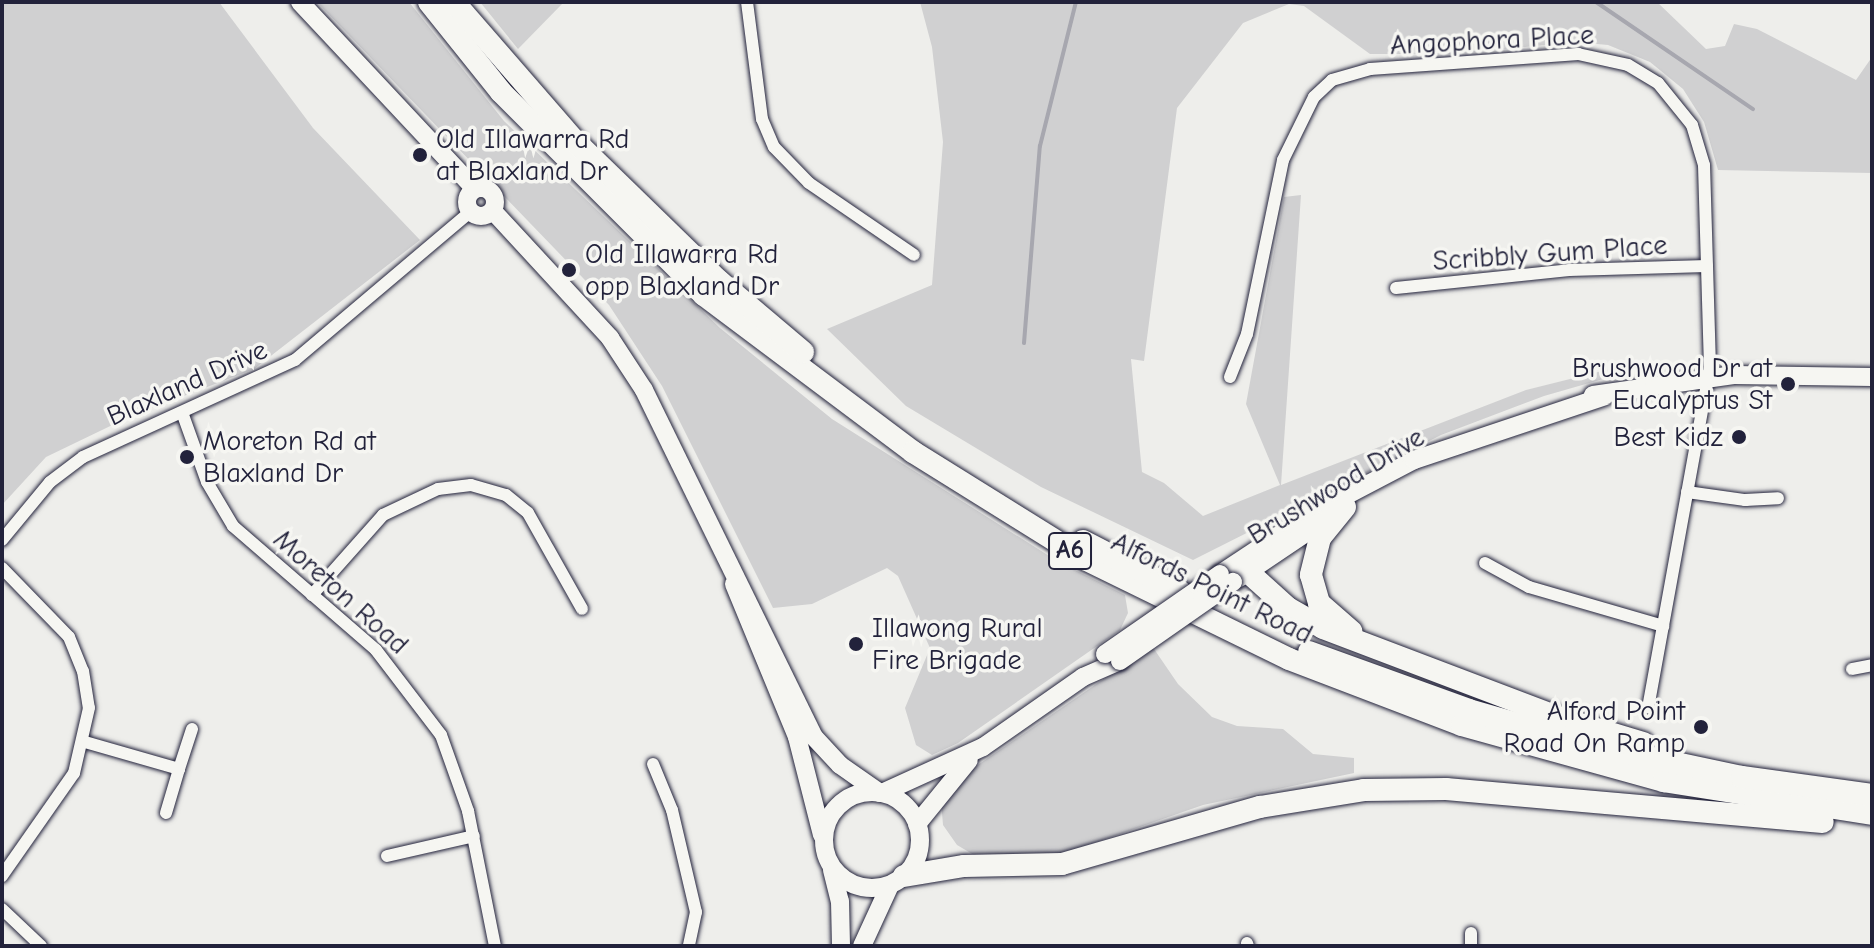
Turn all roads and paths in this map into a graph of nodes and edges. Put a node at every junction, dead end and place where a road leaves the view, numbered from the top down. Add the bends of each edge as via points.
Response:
1 (300, 2) edge
2 (429, 2) edge
3 (454, 2) edge
4 (747, 2) edge
5 (475, 189) junction
6 (493, 211) junction
7 (470, 212) junction
8 (914, 255) dead end
9 (1707, 266) junction
10 (1396, 288) dead end
11 (1230, 377) dead end
12 (1872, 377) edge
13 (1709, 379) junction
14 (183, 415) junction
15 (1453, 448) junction
16 (1687, 492) junction
17 (1778, 498) dead end
18 (1345, 507) junction
19 (2, 540) edge
20 (1485, 563) dead end
21 (2, 568) edge
22 (730, 570) junction
23 (1232, 574) junction
24 (312, 595) junction
25 (582, 609) dead end
26 (1663, 626) junction
27 (1377, 646) junction
28 (1872, 665) edge
29 (1852, 669) dead end
30 (1648, 707) dead end
31 (192, 729) dead end
32 (85, 742) junction
33 (983, 747) junction
34 (653, 764) dead end
35 (179, 769) junction
36 (1872, 785) edge
37 (881, 793) junction
38 (1872, 795) edge
39 (166, 813) dead end
40 (1872, 814) edge
41 (917, 824) junction
42 (1872, 826) edge
43 (474, 836) junction
44 (823, 841) junction
45 (387, 856) dead end
46 (831, 867) junction
47 (2, 876) edge
48 (897, 881) junction
49 (2, 909) edge
50 (41, 946) edge
51 (495, 946) edge
52 (689, 946) edge
53 (841, 946) edge
54 (862, 946) edge

1 - 5 street
2 - 40 highway, Alfords Point Road / A6 via 501,92 704,295 913,452 1085,559 1289,659 1475,729 1664,781
3 - 38 highway, Alfords Point Road / A6 via 575,141 782,336 942,454 1097,549 1282,640 1469,710 1666,763
4 - 8 street via 762,119 774,147 802,178
5 - 6 street via 494,195
5 - 7 street via 467,200
6 - 7 street via 482,217
6 - 22 street via 592,315 627,363
7 - 14 street, Blaxland Drive via 295,360
9 - 10 street, Scribbly Gum Place via 1569,270
9 - 11 street, Angophora Place via 1700,145 1682,108 1645,74 1610,58 1578,54 1356,71 1332,80 1314,97 1283,160 1247,334
9 - 13 street, Angophora Place
12 - 13 street, Brushwood Drive via 1784,373
13 - 15 street, Brushwood Drive via 1605,396
13 - 16 street, Angophora Place
14 - 19 street, Blaxland Drive via 83,457 50,482
14 - 24 street, Moreton Road via 207,482 228,518
15 - 18 street, Brushwood Drive
15 - 23 street, Brushwood Drive via 1365,484
16 - 17 street via 1745,500
16 - 26 street, Angophora Place
18 - 23 street, Brushwood Drive
18 - 27 highway via 1316,548 1312,585 1333,620
20 - 26 street via 1529,587
21 - 32 street via 69,637 83,671 89,708
22 - 37 street via 751,601 814,737 840,765
22 - 44 street via 741,612 797,737
23 - 27 highway via 1310,622
23 - 33 street, Brushwood Drive, bridge
24 - 25 street via 383,515 438,489 471,485 506,495 528,513
24 - 43 street, Moreton Road via 389,663 429,717 454,762
26 - 30 street, Angophora Place
27 - 36 highway via 1605,732 1734,764
28 - 29 street
31 - 35 street
32 - 35 street
32 - 47 street via 59,799
33 - 37 street, Brushwood Drive
33 - 41 street, Brushwood Drive via 942,787
34 - 52 street via 672,810 696,912
35 - 39 street
37 - 41 street via 903,804
37 - 44 street via 845,800 829,818
41 - 48 street via 919,852
42 - 48 highway via 1446,789 1378,789 1260,807 1062,864 964,866
43 - 45 street
43 - 51 street, Moreton Road
44 - 46 street
46 - 48 street via 857,887
46 - 53 street via 840,901
48 - 54 street
49 - 50 street

